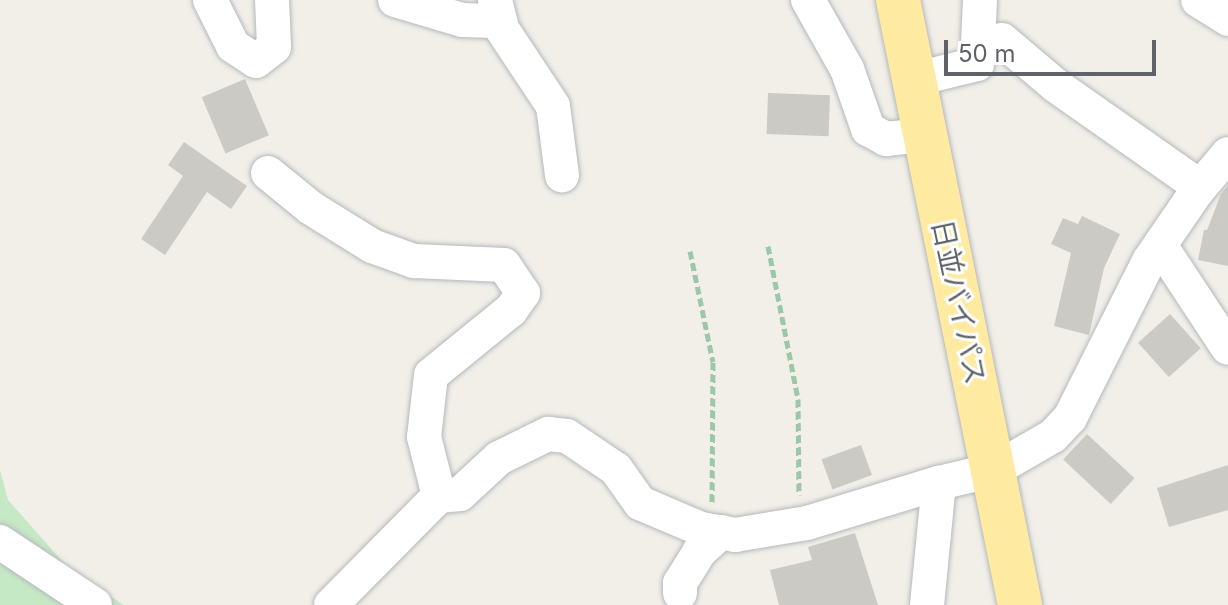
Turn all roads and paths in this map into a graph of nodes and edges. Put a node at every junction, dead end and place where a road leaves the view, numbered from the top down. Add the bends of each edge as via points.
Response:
1 (210, 0) edge
2 (272, 0) edge
3 (395, 0) edge
4 (808, 0) edge
5 (898, 0) edge
6 (980, 0) edge
7 (1198, 0) edge
8 (498, 11) edge
9 (1228, 19) edge
10 (1002, 40) dead end
11 (916, 79) junction
12 (925, 135) junction
13 (1228, 154) edge
14 (268, 173) dead end
15 (562, 175) dead end
16 (1200, 187) junction
17 (1160, 245) junction
18 (768, 246) dead end
19 (690, 251) dead end
20 (1228, 348) edge
21 (994, 470) junction
22 (939, 483) junction
23 (439, 496) junction
24 (800, 525) junction
25 (717, 532) junction
26 (0, 542) edge
27 (680, 593) dead end
28 (95, 605) edge
29 (331, 605) edge
30 (927, 605) edge
31 (1020, 605) edge

1 - 2 street via 233,46 256,61 274,47
3 - 8 street via 462,20
4 - 12 street via 847,69 868,129 886,139
5 - 11 highway, 日並バイパス
6 - 11 street via 977,64
7 - 9 street
8 - 15 street via 553,106
10 - 16 street via 1055,85
11 - 12 highway, 日並バイパス
12 - 21 highway, 日並バイパス
13 - 16 street
14 - 23 street via 372,246 414,261 504,265 523,293 511,310 431,375 424,437
16 - 17 street
17 - 20 street
17 - 21 street via 1070,418 1053,436
18 - 24 path via 798,399
19 - 25 path via 713,362
21 - 22 street
21 - 31 highway, 日並バイパス
22 - 24 street
22 - 30 street
23 - 25 street via 460,494 499,458 548,434 567,436 616,469 640,503
23 - 29 street
24 - 25 street via 735,535
25 - 27 street via 680,583
26 - 28 street

